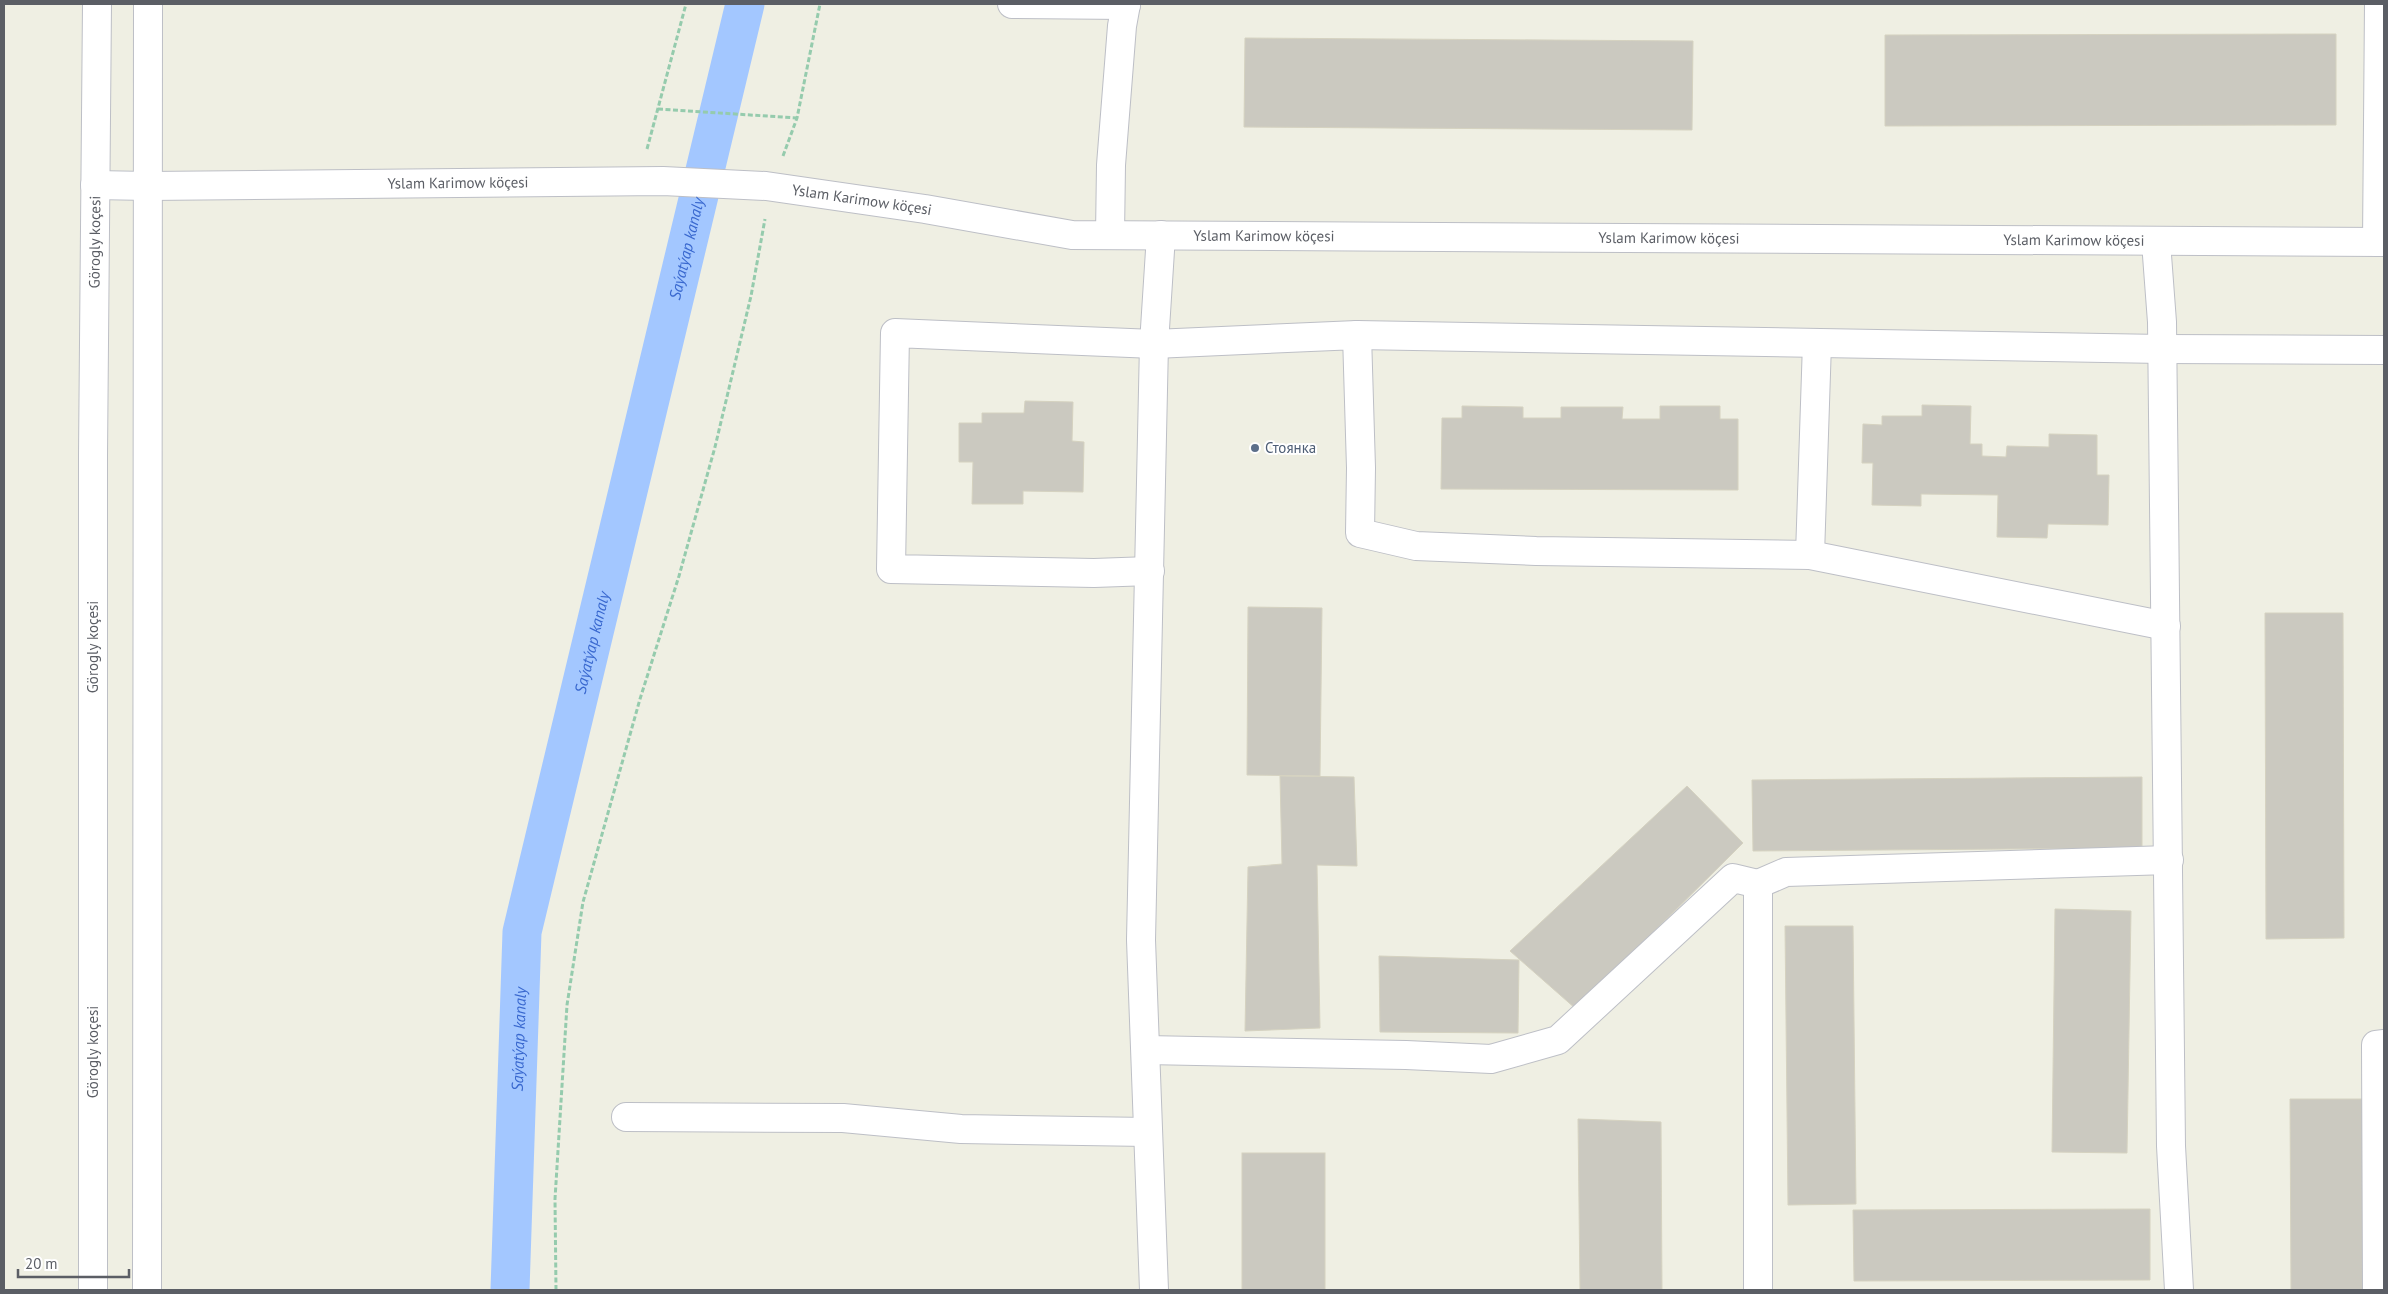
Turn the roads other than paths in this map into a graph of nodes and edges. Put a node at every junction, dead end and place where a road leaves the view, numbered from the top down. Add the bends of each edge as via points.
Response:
1 (97, 4) edge
2 (148, 4) edge
3 (1012, 4) edge
4 (1126, 4) edge
5 (2379, 4) edge
6 (95, 185) junction
7 (148, 186) junction
8 (1110, 235) junction
9 (1161, 235) junction
10 (2156, 242) junction
11 (2381, 242) edge
12 (1357, 334) junction
13 (1817, 343) junction
14 (1154, 344) junction
15 (2162, 349) junction
16 (2384, 350) edge
17 (1810, 556) junction
18 (1150, 571) junction
19 (2166, 626) junction
20 (2169, 860) junction
21 (1758, 884) junction
22 (2384, 1044) edge
23 (1146, 1050) junction
24 (626, 1117) dead end
25 (1148, 1132) junction
26 (94, 1290) edge
27 (147, 1290) edge
28 (1154, 1290) edge
29 (1758, 1290) edge
30 (2179, 1290) edge
31 (2377, 1290) edge

1 - 6 street, Görogly koçesi
2 - 7 street
3 - 4 street
4 - 8 street via 1111,165
5 - 11 street
6 - 7 street, Yslam Karimow köçesi
6 - 26 street, Görogly koçesi
7 - 8 street, Yslam Karimow köçesi via 650,182 769,186 925,208 1072,235
7 - 27 street
8 - 9 street, Yslam Karimow köçesi
9 - 10 street, Yslam Karimow köçesi
9 - 14 street
10 - 11 street, Yslam Karimow köçesi
10 - 15 street
12 - 13 street
12 - 14 street
12 - 17 street via 1360,533 1416,546
13 - 15 street
13 - 17 street
14 - 18 street
14 - 18 street via 895,333 891,569
15 - 16 street
15 - 19 street
17 - 19 street
18 - 23 street via 1141,940
19 - 20 street
20 - 21 street via 1786,872
20 - 30 street via 2171,1146
21 - 23 street via 1733,878 1558,1040 1491,1059
21 - 29 street
22 - 31 street via 2376,1045
23 - 25 street
24 - 25 street via 843,1118 961,1129
25 - 28 street

